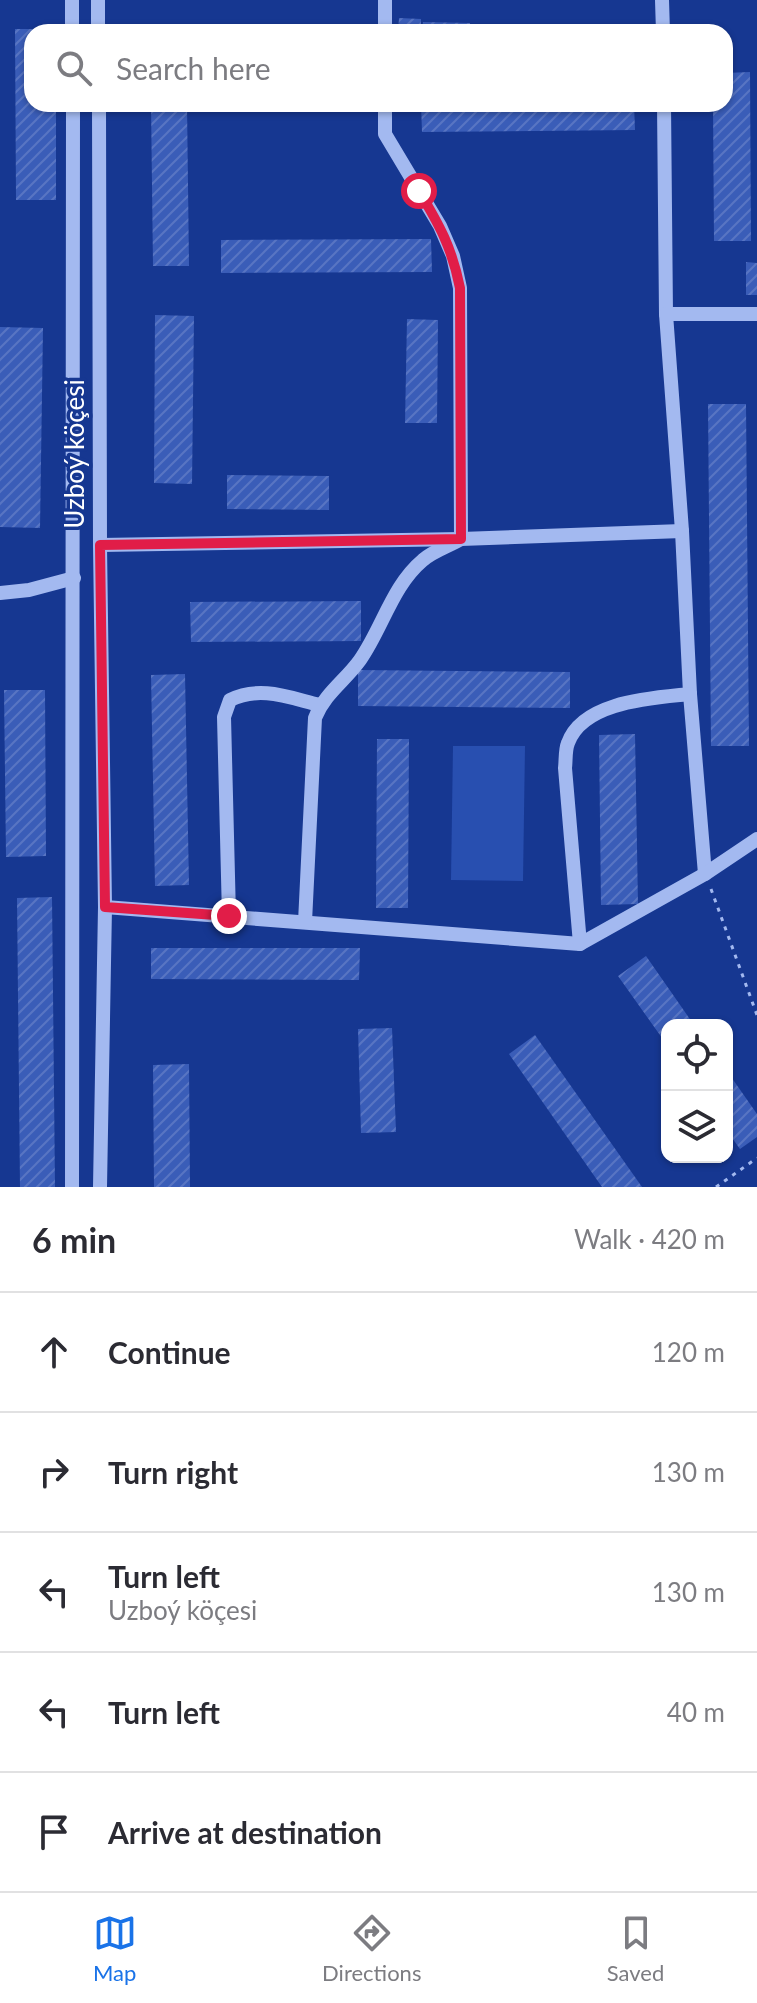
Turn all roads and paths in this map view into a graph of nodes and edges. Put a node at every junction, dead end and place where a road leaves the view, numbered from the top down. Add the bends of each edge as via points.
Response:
1 (72, 0) edge
2 (98, 0) edge
3 (385, 0) edge
4 (662, 0) edge
5 (72, 24) edge
6 (98, 24) edge
7 (385, 24) edge
8 (663, 24) edge
9 (73, 112) edge
10 (99, 112) edge
11 (385, 112) edge
12 (664, 112) edge
13 (666, 314) junction
14 (757, 314) edge
15 (682, 531) junction
16 (461, 539) junction
17 (100, 545) junction
18 (74, 578) junction
19 (0, 593) edge
20 (690, 694) junction
21 (320, 705) junction
22 (757, 839) edge
23 (705, 874) junction
24 (105, 907) junction
25 (229, 916) junction
26 (305, 922) junction
27 (580, 944) junction
28 (757, 1015) edge
29 (757, 1158) edge
30 (72, 1187) edge
31 (100, 1187) edge
32 (716, 1187) edge

1 - 5 street
2 - 6 street
3 - 7 street
4 - 8 street
9 - 18 street, Uzboý köçesi
10 - 17 street, Uzboý köçesi
11 - 16 street via 385,134 440,226 460,288
12 - 13 street
13 - 14 street
13 - 15 street
15 - 16 street
15 - 20 street
16 - 17 street
16 - 21 street via 424,559 403,581 362,656
17 - 24 street, Uzboý köçesi
18 - 19 street
18 - 30 street, Uzboý köçesi
20 - 23 street
20 - 27 street via 622,702 587,719 568,742 565,768
21 - 25 street via 259,691 230,700 224,717
21 - 26 street via 315,718
22 - 23 street
23 - 27 street
23 - 28 path
24 - 25 street
24 - 31 street, Uzboý köçesi
25 - 26 street
26 - 27 street
29 - 32 path

